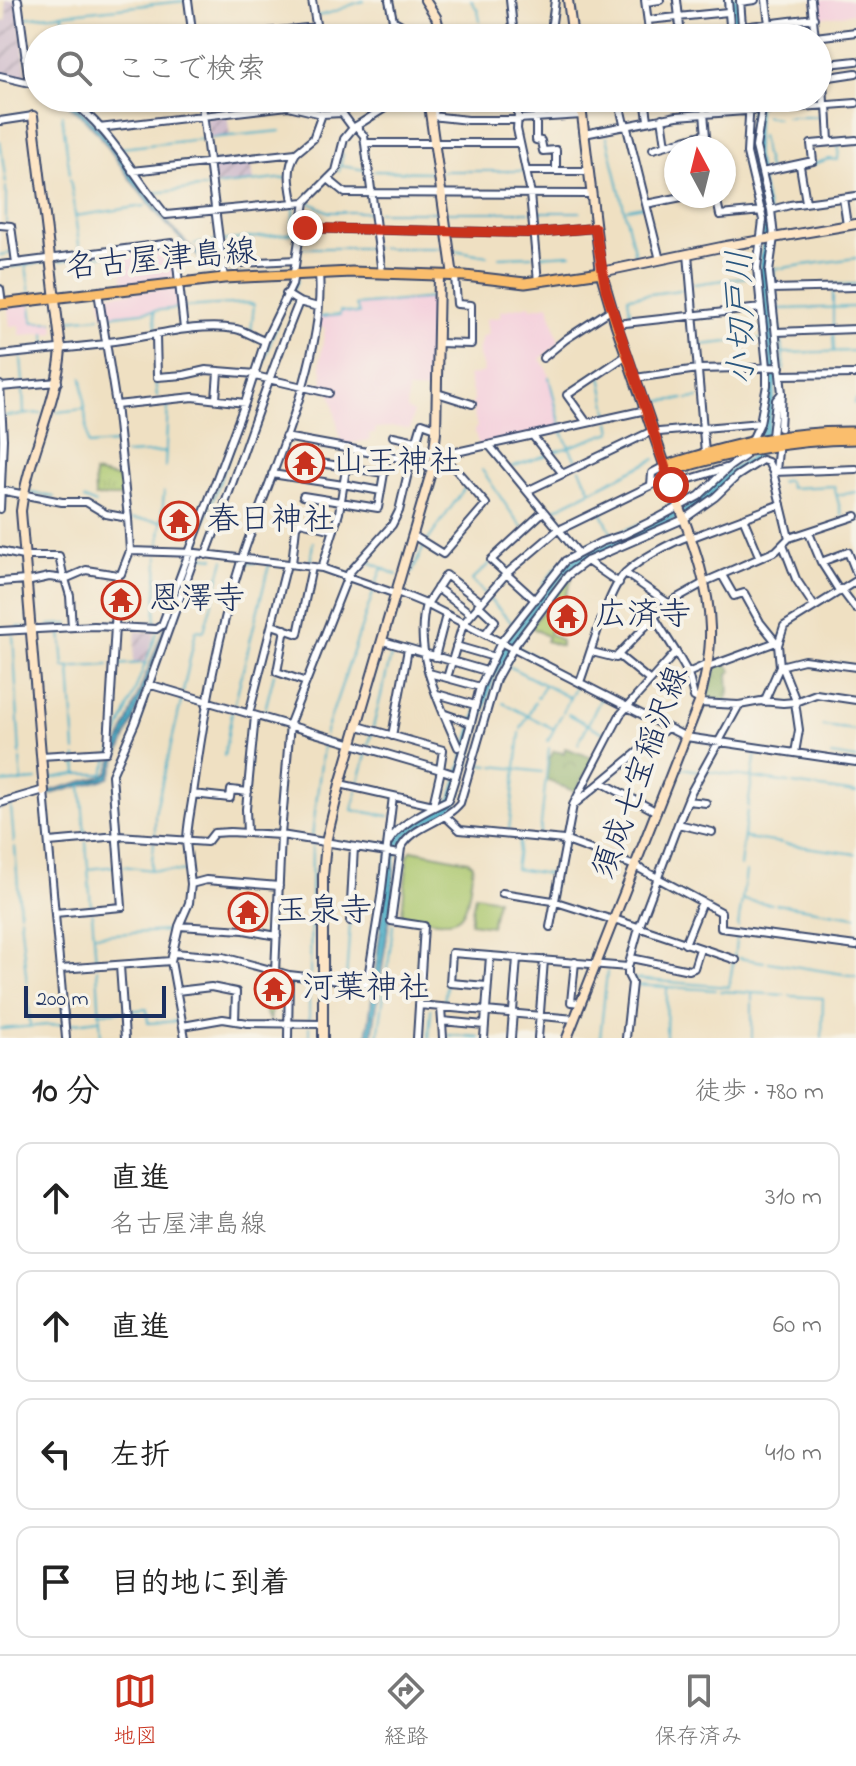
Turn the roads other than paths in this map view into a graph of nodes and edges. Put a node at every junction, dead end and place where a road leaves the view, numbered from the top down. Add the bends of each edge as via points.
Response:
1 (18, 0) edge
2 (188, 0) edge
3 (312, 0) edge
4 (389, 0) edge
5 (425, 0) edge
6 (510, 0) edge
7 (555, 0) edge
8 (568, 0) edge
9 (660, 0) edge
10 (677, 0) edge
11 (728, 0) edge
12 (755, 0) edge
13 (766, 0) edge
14 (811, 0) edge
15 (646, 1) edge
16 (740, 1) edge
17 (728, 12) junction
18 (679, 17) junction
19 (814, 18) junction
20 (648, 20) junction
21 (191, 24) edge
22 (316, 24) edge
23 (400, 24) edge
24 (438, 24) edge
25 (513, 24) edge
26 (552, 24) edge
27 (571, 24) edge
28 (648, 24) edge
29 (680, 24) edge
30 (729, 24) edge
31 (741, 24) edge
32 (769, 24) joint
33 (814, 24) edge
34 (856, 32) edge
35 (832, 36) edge
36 (24, 50) edge
37 (856, 61) edge
38 (832, 63) edge
39 (856, 73) edge
40 (0, 76) edge
41 (832, 77) edge
42 (24, 82) edge
43 (856, 103) edge
44 (832, 105) edge
45 (85, 112) edge
46 (203, 112) edge
47 (237, 112) edge
48 (314, 112) edge
49 (379, 112) edge
50 (432, 112) edge
51 (518, 112) edge
52 (552, 112) edge
53 (582, 112) edge
54 (622, 112) edge
55 (647, 112) edge
56 (720, 112) edge
57 (752, 112) edge
58 (761, 112) edge
59 (827, 112) edge
60 (342, 113) joint
61 (704, 113) junction
62 (322, 114) junction
63 (582, 115) junction
64 (33, 116) joint
65 (203, 116) junction
66 (432, 116) junction
67 (552, 117) junction
68 (536, 118) junction
69 (662, 118) junction
70 (518, 119) junction
71 (648, 120) junction
72 (0, 121) edge
73 (625, 124) junction
74 (355, 127) junction
75 (99, 128) junction
76 (584, 134) junction
77 (705, 134) joint
78 (665, 136) edge
79 (698, 136) edge
80 (536, 140) junction
81 (856, 140) edge
82 (829, 141) junction
83 (520, 142) junction
84 (365, 143) junction
85 (435, 143) junction
86 (664, 146) edge
87 (653, 149) dead end
88 (296, 153) junction
89 (210, 163) junction
90 (800, 166) junction
91 (556, 169) junction
92 (132, 171) junction
93 (528, 171) junction
94 (588, 171) junction
95 (762, 172) junction
96 (329, 180) junction
97 (372, 193) junction
98 (442, 194) junction
99 (531, 194) junction
100 (591, 194) junction
101 (856, 196) edge
102 (843, 198) junction
103 (664, 200) edge
104 (293, 201) junction
105 (305, 202) junction
106 (806, 202) junction
107 (646, 204) junction
108 (719, 208) edge
109 (215, 210) junction
110 (771, 210) junction
111 (762, 211) junction
112 (166, 215) junction
113 (172, 224) dead end
114 (851, 224) edge
115 (0, 225) edge
116 (302, 228) junction
117 (377, 228) junction
118 (595, 228) junction
119 (447, 231) junction
120 (534, 233) junction
121 (768, 238) junction
122 (688, 254) junction
123 (52, 259) junction
124 (296, 260) junction
125 (660, 260) junction
126 (16, 263) junction
127 (223, 264) junction
128 (0, 265) edge
129 (601, 272) junction
130 (382, 273) junction
131 (319, 274) junction
132 (294, 275) junction
133 (439, 276) junction
134 (454, 276) junction
135 (224, 278) junction
136 (179, 282) junction
137 (539, 282) junction
138 (856, 287) edge
139 (0, 289) edge
140 (771, 289) junction
141 (98, 291) junction
142 (56, 296) junction
143 (291, 297) junction
144 (1, 304) edge
145 (318, 307) junction
146 (761, 308) junction
147 (612, 309) junction
148 (692, 314) junction
149 (616, 324) junction
150 (184, 329) junction
151 (856, 329) edge
152 (776, 332) junction
153 (156, 336) junction
154 (265, 341) junction
155 (106, 343) junction
156 (438, 343) junction
157 (61, 349) junction
158 (0, 355) edge
159 (627, 355) junction
160 (543, 358) dead end
161 (768, 367) junction
162 (698, 369) junction
163 (779, 369) junction
164 (218, 372) junction
165 (856, 374) edge
166 (259, 377) junction
167 (635, 378) junction
168 (58, 382) junction
169 (0, 386) edge
170 (302, 387) junction
171 (329, 393) dead end
172 (437, 393) junction
173 (216, 399) junction
174 (245, 403) junction
175 (472, 404) dead end
176 (116, 405) junction
177 (646, 410) junction
178 (587, 423) junction
179 (760, 423) junction
180 (702, 427) junction
181 (436, 428) junction
182 (653, 432) junction
183 (856, 432) edge
184 (532, 435) junction
185 (393, 436) dead end
186 (285, 437) junction
187 (772, 437) junction
188 (856, 439) edge
189 (416, 441) junction
190 (751, 444) junction
191 (489, 445) junction
192 (349, 450) junction
193 (778, 451) dead end
194 (387, 456) junction
195 (438, 456) junction
196 (706, 456) junction
197 (411, 460) junction
198 (314, 462) dead end
199 (346, 467) junction
200 (729, 467) junction
201 (432, 469) junction
202 (666, 469) junction
203 (856, 469) edge
204 (774, 472) junction
205 (384, 473) junction
206 (272, 474) junction
207 (563, 474) junction
208 (708, 474) junction
209 (343, 485) junction
210 (671, 485) junction
211 (0, 490) edge
212 (381, 491) junction
213 (527, 491) junction
214 (23, 494) junction
215 (303, 496) dead end
216 (340, 502) junction
217 (781, 504) junction
218 (679, 506) junction
219 (0, 509) edge
220 (543, 512) junction
221 (856, 516) edge
222 (128, 518) junction
223 (683, 518) junction
224 (744, 520) junction
225 (559, 529) junction
226 (334, 530) junction
227 (809, 533) junction
228 (414, 536) junction
229 (689, 537) junction
230 (789, 538) junction
231 (783, 545) junction
232 (0, 551) edge
233 (130, 551) junction
234 (192, 553) junction
235 (578, 553) junction
236 (206, 555) junction
237 (23, 556) junction
238 (242, 558) junction
239 (760, 558) junction
240 (587, 561) junction
241 (821, 562) junction
242 (289, 564) junction
243 (312, 567) junction
244 (322, 568) junction
245 (856, 572) edge
246 (625, 573) junction
247 (506, 574) junction
248 (118, 575) junction
249 (722, 575) junction
250 (348, 577) junction
251 (64, 579) junction
252 (26, 581) junction
253 (856, 581) edge
254 (0, 582) edge
255 (619, 583) junction
256 (704, 583) junction
257 (437, 588) junction
258 (841, 591) junction
259 (397, 593) junction
260 (535, 600) junction
261 (668, 603) junction
262 (426, 604) junction
263 (479, 604) junction
264 (814, 606) junction
265 (856, 609) edge
266 (471, 614) junction
267 (446, 615) junction
268 (654, 617) junction
269 (463, 624) junction
270 (272, 625) junction
271 (72, 627) junction
272 (114, 628) junction
273 (30, 629) junction
274 (285, 629) junction
275 (0, 631) edge
276 (485, 634) junction
277 (383, 641) junction
278 (778, 641) junction
279 (502, 642) junction
280 (456, 646) junction
281 (512, 648) junction
282 (408, 649) junction
283 (592, 652) junction
284 (676, 652) junction
285 (424, 653) junction
286 (618, 655) junction
287 (435, 657) junction
288 (494, 657) junction
289 (452, 661) junction
290 (708, 665) junction
291 (781, 666) junction
292 (856, 667) edge
293 (486, 671) junction
294 (429, 673) junction
295 (688, 673) junction
296 (447, 678) junction
297 (649, 680) junction
298 (306, 682) junction
299 (580, 682) junction
300 (148, 684) junction
301 (480, 687) junction
302 (437, 694) junction
303 (856, 700) edge
304 (700, 701) junction
305 (796, 701) junction
306 (208, 702) junction
307 (764, 702) junction
308 (475, 705) junction
309 (739, 705) junction
310 (627, 707) junction
311 (445, 714) junction
312 (252, 715) junction
313 (471, 723) junction
314 (289, 726) junction
315 (358, 726) junction
316 (667, 728) junction
317 (392, 736) junction
318 (686, 737) junction
319 (718, 742) junction
320 (352, 744) junction
321 (458, 747) dead end
322 (795, 753) junction
323 (41, 756) junction
324 (856, 762) edge
325 (441, 770) junction
326 (589, 772) junction
327 (456, 775) junction
328 (603, 783) junction
329 (340, 784) junction
330 (44, 792) junction
331 (248, 792) junction
332 (193, 794) junction
333 (393, 796) junction
334 (688, 801) junction
335 (0, 803) edge
336 (706, 803) dead end
337 (573, 805) junction
338 (434, 806) junction
339 (657, 812) junction
340 (445, 816) junction
341 (678, 824) junction
342 (712, 832) dead end
343 (247, 833) junction
344 (281, 835) junction
345 (118, 836) junction
346 (564, 840) junction
347 (49, 842) junction
348 (186, 842) junction
349 (326, 842) junction
350 (354, 847) junction
351 (386, 850) junction
352 (398, 854) junction
353 (635, 866) junction
354 (658, 879) junction
355 (191, 884) junction
356 (279, 886) junction
357 (502, 893) dead end
358 (553, 901) junction
359 (702, 902) junction
360 (55, 913) junction
361 (614, 920) junction
362 (350, 921) dead end
363 (179, 926) junction
364 (550, 927) dead end
365 (639, 928) junction
366 (277, 936) junction
367 (685, 944) junction
368 (856, 946) edge
369 (700, 949) junction
370 (174, 953) junction
371 (490, 956) junction
372 (517, 958) junction
373 (631, 958) junction
374 (544, 960) junction
375 (736, 960) dead end
376 (171, 961) junction
377 (575, 962) junction
378 (596, 964) junction
379 (120, 966) junction
380 (628, 967) junction
381 (60, 969) junction
382 (275, 972) junction
383 (289, 975) junction
384 (322, 981) junction
385 (487, 986) junction
386 (177, 991) junction
387 (581, 1003) junction
388 (419, 1005) junction
389 (441, 1007) junction
390 (485, 1011) junction
391 (513, 1013) junction
392 (540, 1016) junction
393 (575, 1019) junction
394 (235, 1021) junction
395 (442, 1021) junction
396 (288, 1023) junction
397 (322, 1024) junction
398 (484, 1025) junction
399 (183, 1026) junction
400 (66, 1038) edge
401 (125, 1038) edge
402 (185, 1038) edge
403 (288, 1038) edge
404 (323, 1038) edge
405 (417, 1038) edge
406 (443, 1038) edge
407 (484, 1038) edge
408 (511, 1038) edge
409 (538, 1038) edge
410 (567, 1038) edge
411 (626, 1038) edge

1 - 36 street
2 - 21 street
3 - 22 street
4 - 23 street via 393,20
5 - 24 street
6 - 25 street
7 - 26 street
8 - 27 street
9 - 15 street
10 - 18 street
11 - 17 street
12 - 16 street
13 - 32 street
14 - 19 street
15 - 20 street
16 - 31 street
17 - 18 street
17 - 30 street
18 - 20 street
18 - 29 street
19 - 32 street
19 - 33 street
20 - 28 street
34 - 35 street
37 - 38 street
39 - 41 street
40 - 42 street
43 - 44 street
45 - 75 street
46 - 65 street
47 - 65 street
48 - 62 street
49 - 74 street
50 - 66 street
51 - 70 street
52 - 67 street
53 - 63 street
54 - 73 street
55 - 71 street
56 - 61 street
57 - 111 street via 747,153
58 - 95 street via 756,144
59 - 82 street
60 - 62 street
60 - 74 street
61 - 69 street
61 - 77 street
62 - 88 street via 313,139
63 - 67 street
63 - 76 street
64 - 72 street
64 - 123 street
65 - 75 street
65 - 89 street
66 - 70 street
66 - 85 street
67 - 68 street
68 - 70 street
68 - 80 street
69 - 71 street
69 - 78 street
70 - 83 street
71 - 73 street
73 - 76 street
73 - 107 street
74 - 84 street
74 - 96 street via 344,139 338,168
75 - 92 street
76 - 94 street
77 - 79 street
80 - 83 street
80 - 91 street via 543,151 556,150
81 - 82 street
82 - 90 street via 811,144 813,161
83 - 85 street
83 - 93 street
84 - 85 street
84 - 97 street
85 - 98 street
86 - 87 street
88 - 89 street
88 - 104 street via 289,174
89 - 92 street
89 - 109 street
90 - 95 street
90 - 106 street
91 - 93 street
91 - 94 street
92 - 112 street
93 - 99 street
94 - 100 street
95 - 110 street
96 - 97 street via 345,193
96 - 105 street
97 - 98 street
97 - 117 street
98 - 99 street
98 - 119 street
99 - 100 street
99 - 120 street
100 - 118 street
101 - 102 street
102 - 106 street
102 - 114 street
103 - 107 street
104 - 105 street
104 - 109 street
105 - 116 street
106 - 110 street
107 - 125 street
108 - 111 street via 720,215
109 - 112 street
109 - 127 street
110 - 121 street
111 - 121 street
112 - 113 street
114 - 121 street
115 - 126 street via 11,226
116 - 117 street
116 - 124 street
117 - 119 street
117 - 130 street
118 - 120 street
118 - 129 street
119 - 120 street
119 - 134 street
120 - 137 street
121 - 122 street
121 - 140 street
121 - 146 street via 757,268
122 - 125 street
122 - 148 street
123 - 126 street
123 - 136 street via 172,243
123 - 142 street
124 - 127 street
124 - 132 street
125 - 129 street
126 - 128 street
127 - 135 street
129 - 137 main road, 名古屋津島線
129 - 147 main road
130 - 131 main road, 名古屋津島線
130 - 133 main road, 名古屋津島線
131 - 132 main road, 名古屋津島線
131 - 145 street
132 - 135 main road, 名古屋津島線
132 - 143 street
133 - 134 main road, 名古屋津島線
133 - 156 street
134 - 137 main road, 名古屋津島線
134 - 156 street via 457,304 471,305 471,344
135 - 136 main road, 名古屋津島線
136 - 141 main road, 名古屋津島線
136 - 150 street
138 - 140 street
139 - 144 street
140 - 152 street
141 - 142 main road, 名古屋津島線
141 - 155 street
142 - 144 main road, 名古屋津島線
142 - 157 street
143 - 145 street
143 - 154 street
143 - 166 street
145 - 170 street
146 - 148 street
146 - 161 street
147 - 149 main road
147 - 160 street
148 - 149 street
148 - 162 street
149 - 159 main road
150 - 153 street
150 - 154 street via 241,330
151 - 152 street
152 - 163 street
153 - 155 street
153 - 164 street via 157,377
154 - 166 street
155 - 157 street
155 - 176 street
156 - 172 street
157 - 158 street
157 - 168 street
159 - 167 main road
159 - 178 street via 567,395
161 - 162 street
161 - 163 street
161 - 179 street
162 - 167 street
162 - 180 street
163 - 165 street
163 - 187 street via 782,393 776,400
164 - 166 street
164 - 173 street
166 - 170 street
166 - 174 street
166 - 236 street via 236,477
167 - 177 main road
168 - 169 street
168 - 214 street
169 - 211 street
170 - 171 street
170 - 186 street
172 - 175 street
172 - 181 street
173 - 174 street
173 - 176 street
174 - 234 street
176 - 222 street
177 - 178 street
177 - 182 main road
178 - 184 street
179 - 180 street
179 - 190 street
180 - 182 street
180 - 196 street
181 - 189 street via 422,423
181 - 195 street
182 - 202 main road
182 - 207 street
183 - 187 main road
184 - 191 street
184 - 207 street
185 - 189 street
186 - 192 street
186 - 206 street
187 - 188 main road
187 - 190 main road
189 - 197 street
190 - 196 main road
190 - 200 street
191 - 195 street
191 - 213 street
192 - 194 street
192 - 199 street
193 - 204 street
194 - 197 street
194 - 205 street
195 - 201 street
195 - 228 street via 486,504 443,554
196 - 202 main road
196 - 208 street
197 - 201 street
197 - 250 street via 392,525
198 - 199 street
199 - 205 street
199 - 209 street
200 - 208 street
200 - 218 street via 699,496
201 - 228 street
202 - 210 street, 須成七宝稲沢線
202 - 225 street via 652,473 651,485
203 - 204 street
204 - 217 street
204 - 223 street via 762,460
205 - 212 street
206 - 209 street
206 - 238 street
207 - 213 street
208 - 210 street
209 - 212 street
209 - 216 street
210 - 218 street, 須成七宝稲沢線
211 - 214 street
211 - 219 street
212 - 216 street via 378,508
213 - 220 street
214 - 222 street via 86,502 106,514
214 - 237 street
215 - 216 street
216 - 226 street
217 - 224 street
217 - 230 street
218 - 223 street, 須成七宝稲沢線
218 - 235 street
220 - 225 street
220 - 247 street via 491,560
221 - 227 street
222 - 233 street
223 - 229 street, 須成七宝稲沢線
223 - 240 street
224 - 229 street
224 - 239 street
225 - 235 street
225 - 247 street
226 - 242 street via 300,522
226 - 244 street
227 - 230 street
227 - 241 street
228 - 259 street
229 - 246 street
229 - 256 street, 須成七宝稲沢線
230 - 231 street
231 - 239 street
231 - 264 street
232 - 237 street
233 - 234 street
233 - 248 street
234 - 236 street
234 - 272 street via 162,625
234 - 300 street via 186,587
235 - 260 street via 559,567
236 - 238 street
237 - 251 street via 59,556
237 - 252 street
238 - 242 street
238 - 306 street
239 - 249 street
240 - 255 street
240 - 281 street via 568,575
241 - 245 street via 848,552
241 - 258 street
242 - 243 street
242 - 270 street
243 - 244 street
243 - 274 street via 298,634
244 - 250 street
246 - 255 street
246 - 261 street
247 - 260 street
247 - 263 street
248 - 251 street via 86,570
248 - 272 street
249 - 256 street
249 - 278 street via 734,596 744,593
250 - 259 street
250 - 298 street
251 - 252 street
251 - 271 street
252 - 254 street
252 - 273 street
253 - 258 street
255 - 283 street
256 - 261 street
256 - 290 street, 須成七宝稲沢線
257 - 262 street
257 - 263 street via 446,575
257 - 266 street
258 - 264 street
258 - 265 street
259 - 262 street
259 - 277 street
260 - 279 street
261 - 268 street
262 - 267 street
262 - 285 street
263 - 266 street
263 - 276 street via 495,621
264 - 278 street via 787,623
266 - 269 street
267 - 269 street
267 - 287 street
268 - 284 street
268 - 286 street
269 - 276 street
269 - 280 street
270 - 274 street
270 - 312 street
271 - 272 street
271 - 273 street
272 - 323 street via 106,752
273 - 275 street
273 - 323 street
274 - 298 street via 277,672
276 - 279 street
277 - 282 street
277 - 315 street
278 - 290 street
278 - 291 street
279 - 281 street
279 - 288 street
280 - 288 street
280 - 289 street
281 - 299 street
281 - 340 street via 496,679 460,803
282 - 285 street
282 - 317 street
283 - 286 street
283 - 299 street
284 - 295 street
284 - 297 street
285 - 287 street
285 - 294 street
286 - 297 street
287 - 289 street
288 - 293 street
289 - 293 street
289 - 296 street
290 - 295 street
290 - 304 street, 須成七宝稲沢線
291 - 292 street via 804,660
291 - 305 street
291 - 307 street
293 - 301 street
294 - 296 street
294 - 302 street
295 - 304 street
296 - 301 street
297 - 310 street
298 - 314 street
299 - 310 street
300 - 306 street
300 - 345 street via 112,775
301 - 308 street
302 - 308 street
302 - 311 street
303 - 305 street via 816,694
304 - 309 street
304 - 318 street, 須成七宝稲沢線
305 - 307 street
305 - 322 street
306 - 312 street
306 - 332 street
307 - 309 street
308 - 313 street
309 - 319 street
310 - 316 street
310 - 326 street
311 - 313 street
311 - 321 street
312 - 314 street
312 - 331 street
313 - 327 street
314 - 320 street
314 - 344 street
315 - 317 street
315 - 320 street
316 - 318 street
316 - 328 street
317 - 325 street via 443,750
318 - 319 street
318 - 339 street, 須成七宝稲沢線
319 - 322 street
319 - 334 street
320 - 325 street
320 - 329 street
322 - 324 street
323 - 330 street
325 - 327 street
325 - 338 street
326 - 328 street
326 - 337 street
327 - 338 street via 448,800
328 - 337 street
328 - 339 street
329 - 333 street
329 - 349 street
330 - 335 street
330 - 347 street
331 - 332 street via 231,790 230,798
331 - 343 street
332 - 348 street
333 - 338 street
333 - 351 street
334 - 336 street
334 - 341 street
337 - 346 street
338 - 351 street via 393,834
339 - 353 street, 須成七宝稲沢線
340 - 346 street via 460,830
340 - 352 street via 408,838
341 - 342 street
341 - 354 street
343 - 344 street
343 - 348 street via 218,832 207,842
344 - 349 street
344 - 356 street
345 - 347 street
345 - 348 street
345 - 360 street via 122,907
346 - 353 street
346 - 358 street
347 - 360 street
348 - 355 street
349 - 350 street
349 - 384 street
350 - 351 street
350 - 362 street
351 - 352 street
351 - 384 street via 367,984
352 - 388 street via 391,921 424,926
353 - 354 street
353 - 361 street, 須成七宝稲沢線
354 - 359 street
354 - 365 street
355 - 356 street via 206,880
355 - 363 street
356 - 366 street
357 - 358 street
358 - 361 street
358 - 364 street
359 - 367 street
359 - 368 street via 721,912 721,928
360 - 381 street
361 - 365 street
361 - 378 street, 須成七宝稲沢線
363 - 366 street
363 - 370 street
365 - 367 street
365 - 373 street
366 - 382 street
367 - 369 street
369 - 373 street via 689,970
369 - 375 street
370 - 376 street
370 - 382 street via 223,957
371 - 372 street
371 - 385 street
371 - 385 street via 452,953 449,970 450,983
372 - 374 street
372 - 391 street
373 - 380 street
374 - 377 street
374 - 392 street
376 - 379 street
376 - 386 street
377 - 378 street
377 - 387 street via 571,1002
378 - 380 street
378 - 387 street, 須成七宝稲沢線
379 - 381 street
379 - 401 street
380 - 411 street via 632,983
381 - 400 street
382 - 383 street
383 - 384 street
383 - 396 street
384 - 397 street
385 - 390 street
386 - 394 street via 211,987 236,992
386 - 399 street
387 - 393 street, 須成七宝稲沢線
388 - 389 street
388 - 405 street
389 - 390 street
389 - 395 street
390 - 391 street
390 - 398 street
391 - 392 street
391 - 408 street
392 - 393 street
392 - 409 street
393 - 410 street, 須成七宝稲沢線
394 - 396 street
394 - 399 street
395 - 398 street
395 - 406 street
396 - 397 street
396 - 403 street
397 - 404 street
398 - 407 street
399 - 402 street

